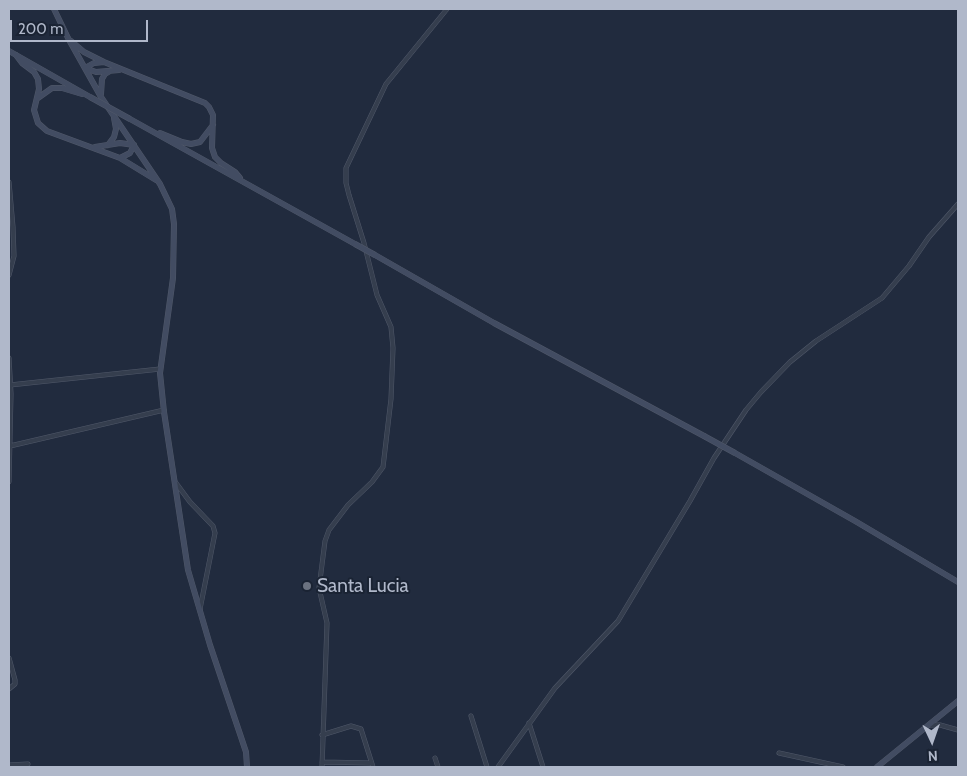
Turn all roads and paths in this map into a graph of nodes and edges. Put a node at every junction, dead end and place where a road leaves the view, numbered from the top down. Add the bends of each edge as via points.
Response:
1 (54, 9) edge
2 (447, 9) edge
3 (68, 38) junction
4 (9, 51) edge
5 (16, 55) junction
6 (104, 62) junction
7 (85, 68) junction
8 (112, 70) junction
9 (122, 70) junction
10 (88, 96) junction
11 (102, 97) junction
12 (38, 98) junction
13 (114, 116) junction
14 (214, 125) junction
15 (153, 131) junction
16 (108, 145) junction
17 (134, 145) junction
18 (90, 146) junction
19 (120, 158) junction
20 (241, 181) junction
21 (9, 182) edge
22 (160, 184) junction
23 (958, 204) edge
24 (9, 275) edge
25 (9, 358) edge
26 (160, 369) junction
27 (10, 385) junction
28 (164, 410) junction
29 (10, 446) junction
30 (9, 480) edge
31 (176, 483) junction
32 (958, 582) edge
33 (199, 611) junction
34 (9, 658) edge
35 (9, 689) edge
36 (958, 701) edge
37 (471, 716) dead end
38 (529, 723) junction
39 (930, 725) junction
40 (958, 730) edge
41 (322, 735) junction
42 (779, 753) dead end
43 (435, 758) dead end
44 (322, 762) junction
45 (28, 764) dead end
46 (9, 765) edge
47 (372, 765) edge
48 (247, 767) edge
49 (322, 767) edge
50 (438, 767) edge
51 (487, 767) edge
52 (498, 767) edge
53 (543, 767) edge
54 (843, 767) edge
55 (877, 767) edge

1 - 3 main road
2 - 41 street via 386,84 346,168 346,183 376,295 391,327 391,399 383,467 348,505 329,530 325,542 319,588 327,623
3 - 6 main road via 84,52
3 - 7 main road
4 - 5 main road
5 - 10 main road
5 - 12 main road via 38,79
6 - 7 main road
6 - 9 main road
7 - 8 main road via 96,72
7 - 11 main road
8 - 9 main road
8 - 11 main road via 102,79
9 - 14 main road via 205,103 210,107
10 - 12 main road via 52,88
10 - 15 main road, bridge
11 - 13 main road
12 - 18 main road via 34,110 38,123 47,131
13 - 16 main road via 116,129
13 - 17 main road
14 - 15 main road via 200,142 191,144
14 - 20 main road via 212,148 215,157 235,172
15 - 20 main road
16 - 17 main road
16 - 18 main road
17 - 19 main road via 130,153
17 - 22 main road
18 - 19 main road
19 - 22 main road
20 - 32 main road, bridge via 735,453
21 - 24 street via 14,256
22 - 26 main road via 170,203 174,224 172,278
23 - 38 street via 882,298 816,341 761,392 714,458 618,621 555,688
25 - 27 street
26 - 27 street
26 - 28 main road
27 - 29 street
28 - 29 street
28 - 31 main road
29 - 30 street
31 - 33 main road via 188,570
31 - 33 street via 213,526 215,533
33 - 48 main road via 246,752
34 - 35 street via 16,680
36 - 39 main road
37 - 51 street
38 - 52 street
38 - 53 street
39 - 40 street
39 - 55 main road
41 - 44 street
41 - 47 street via 351,726 361,729
42 - 54 street
43 - 50 street
44 - 47 street
44 - 49 street
45 - 46 street

